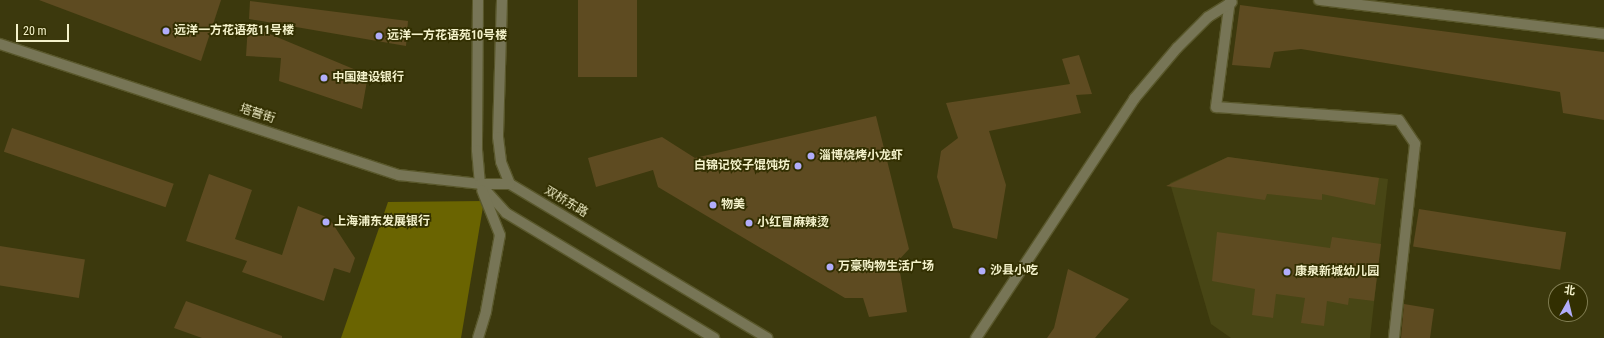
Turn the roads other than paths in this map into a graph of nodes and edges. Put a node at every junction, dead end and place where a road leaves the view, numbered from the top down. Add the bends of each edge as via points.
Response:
1 (478, 0) edge
2 (502, 0) edge
3 (1319, 0) edge
4 (1232, 1) edge
5 (1604, 34) edge
6 (0, 44) edge
7 (480, 184) junction
8 (510, 184) junction
9 (478, 338) edge
10 (714, 338) edge
11 (768, 338) edge
12 (976, 338) edge
13 (1394, 338) edge

1 - 7 street via 477,150
2 - 8 street via 498,137 501,162
3 - 5 street
4 - 12 street via 1208,17 1177,48 1134,99
4 - 13 street via 1216,107 1399,120 1415,144
6 - 7 street, 塔营街 via 398,175
7 - 8 street, 塔营街
7 - 9 street via 500,235 486,311
7 - 10 street via 506,213
8 - 11 street, 双桥东路

